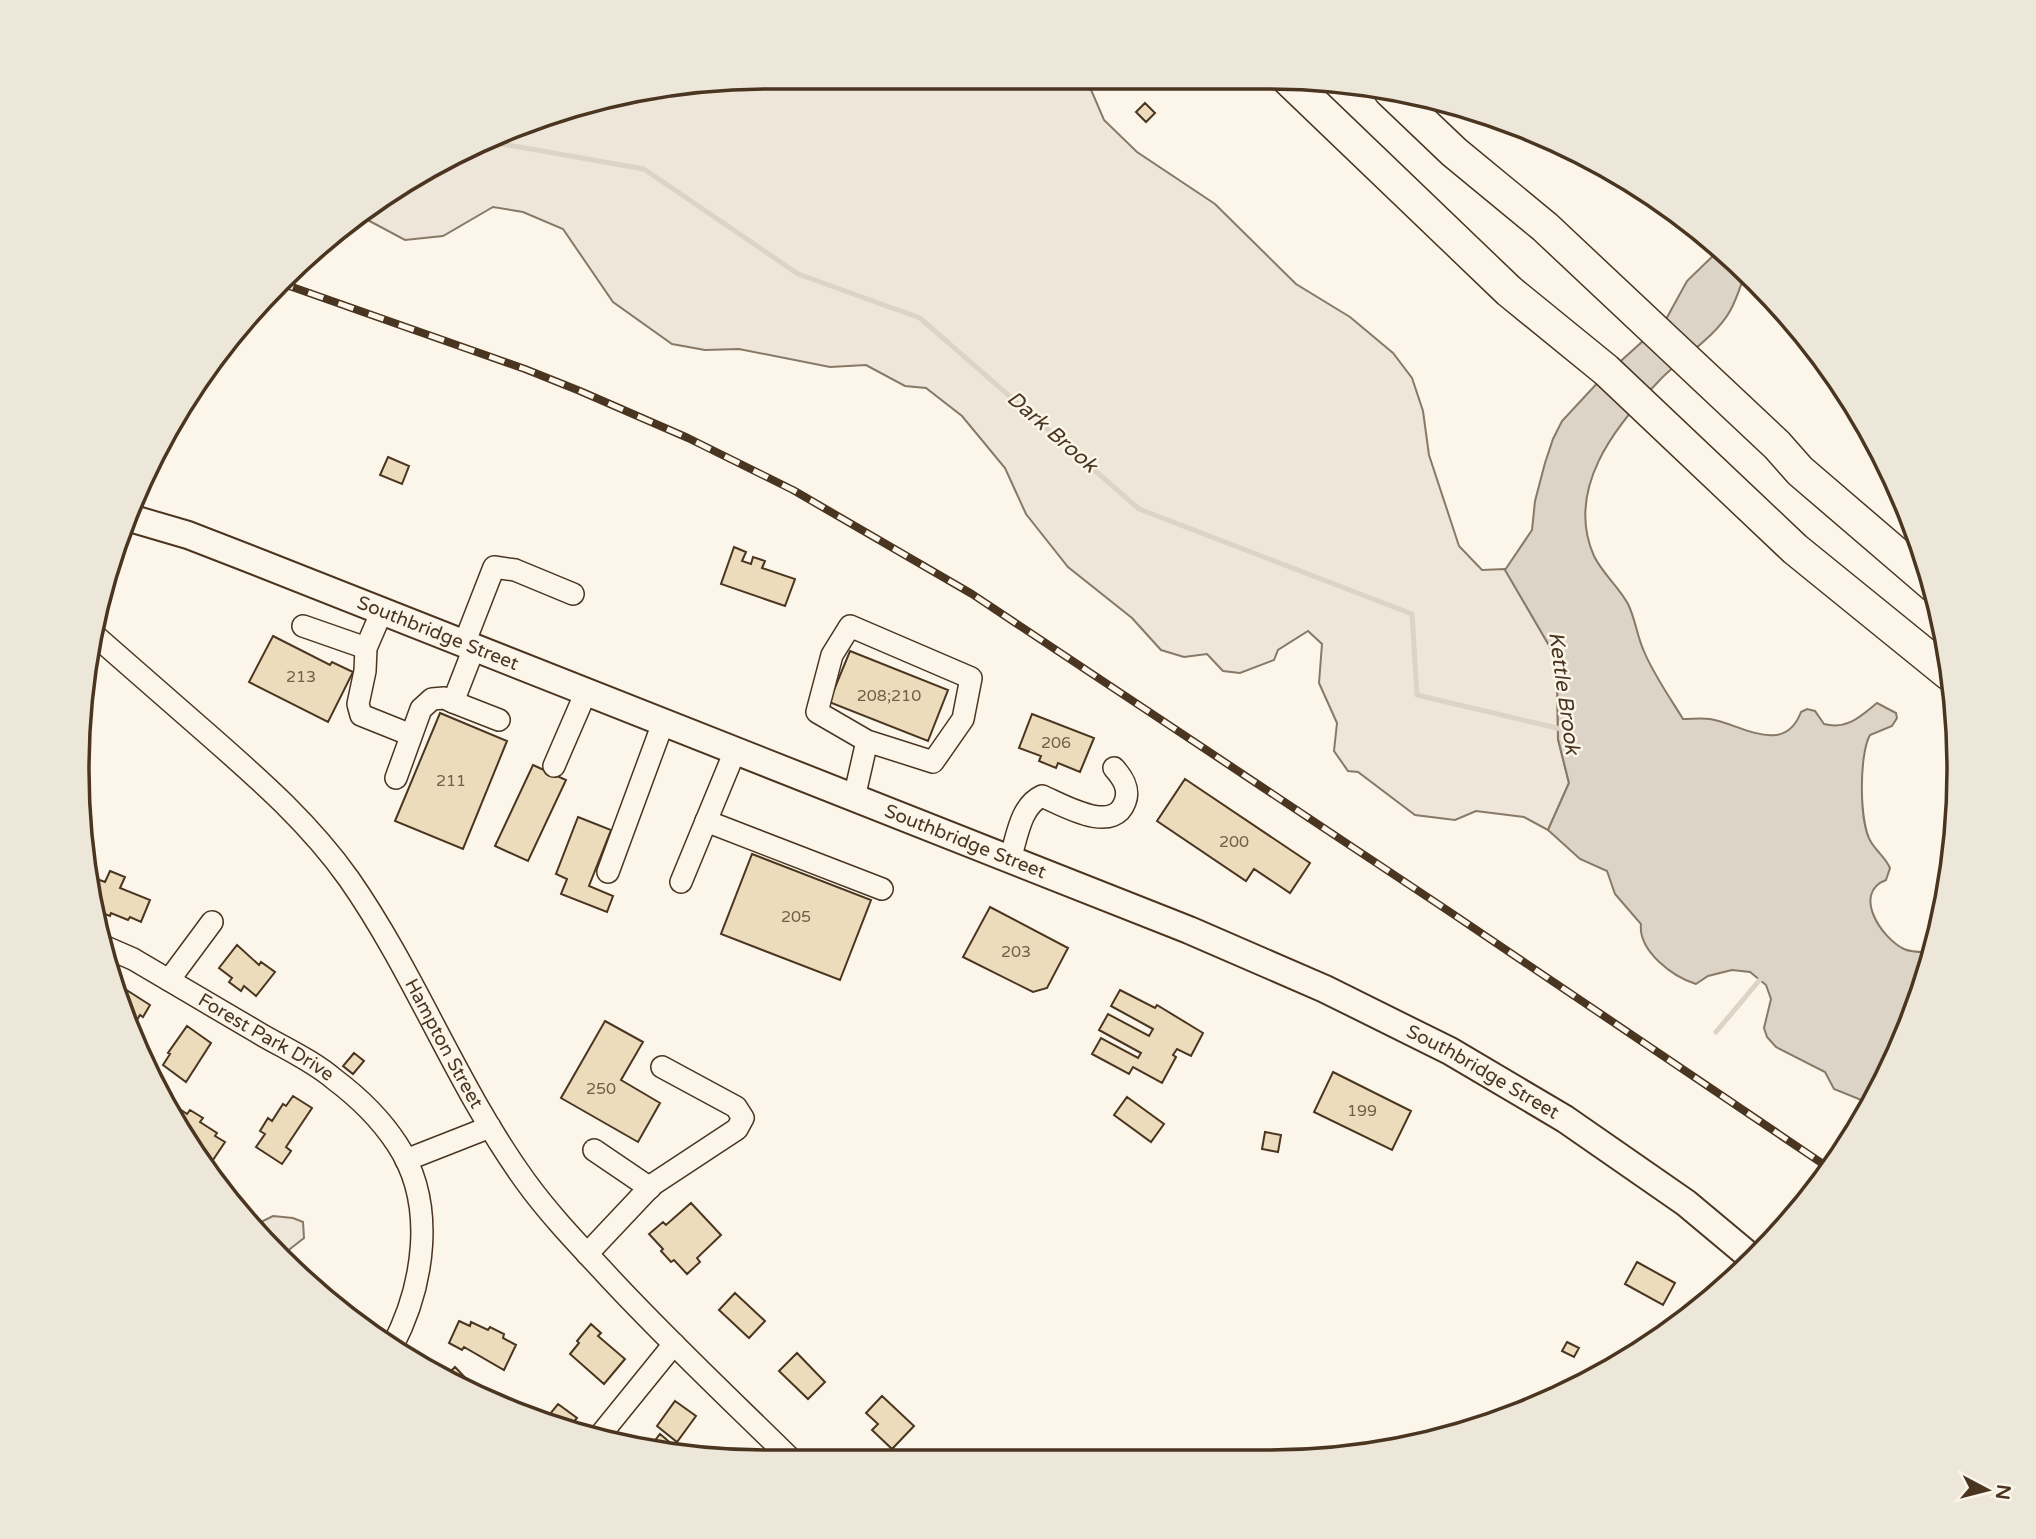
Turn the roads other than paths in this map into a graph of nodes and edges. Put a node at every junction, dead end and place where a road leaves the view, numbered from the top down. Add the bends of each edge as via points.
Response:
1 (1300, 91) edge
2 (1402, 103) edge
3 (137, 520) edge
4 (1917, 572) edge
5 (573, 594) dead end
6 (382, 611) junction
7 (303, 626) dead end
8 (101, 641) edge
9 (469, 646) junction
10 (366, 648) junction
11 (1939, 666) edge
12 (586, 692) junction
13 (453, 702) junction
14 (499, 720) dead end
15 (663, 723) junction
16 (411, 735) junction
17 (867, 741) junction
18 (735, 751) junction
19 (554, 766) dead end
20 (1114, 768) dead end
21 (396, 778) dead end
22 (854, 797) junction
23 (706, 821) junction
24 (1010, 859) junction
25 (608, 872) dead end
26 (681, 882) dead end
27 (882, 889) dead end
28 (212, 922) dead end
29 (113, 951) edge
30 (169, 980) junction
31 (662, 1067) dead end
32 (490, 1127) junction
33 (594, 1150) dead end
34 (406, 1160) junction
35 (650, 1188) junction
36 (1746, 1253) edge
37 (587, 1254) junction
38 (396, 1338) edge
39 (674, 1344) junction
40 (605, 1430) edge
41 (782, 1450) edge

1 - 11 highway via 1509,291 1606,370 1795,550
2 - 4 highway via 1545,227 1800,471
3 - 6 main road, Southbridge Street via 188,535
5 - 9 street via 515,570 494,567
6 - 9 main road, Southbridge Street
6 - 10 street
7 - 10 street
8 - 32 street, Hampton Street via 251,772 325,847 379,927
9 - 12 main road, Southbridge Street
9 - 13 street
10 - 16 street via 358,704 361,715
12 - 15 main road, Southbridge Street
12 - 19 street
13 - 14 street
13 - 16 street via 432,698 421,709
15 - 18 main road, Southbridge Street
15 - 25 street
16 - 21 street
17 - 17 street via 933,762 963,719 971,678 850,626 832,654 817,712
17 - 22 street
18 - 22 main road, Southbridge Street
18 - 23 street
20 - 24 street via 1127,791 1121,811 1110,817 1093,817 1042,796 1025,812
22 - 24 main road, Southbridge Street
23 - 26 street
23 - 27 street
24 - 36 main road, Southbridge Street via 1251,956 1450,1051 1565,1119 1686,1203
28 - 30 street
29 - 30 street, Forest Park Drive
30 - 34 street, Forest Park Drive via 332,1076 373,1114
31 - 35 street via 736,1107 743,1118 737,1129
32 - 34 street
32 - 37 street, Hampton Street via 534,1193
33 - 35 street
34 - 38 street, Forest Park Drive via 418,1196 422,1247 412,1299
35 - 37 street
37 - 39 street, Hampton Street
39 - 40 street
39 - 41 street, Hampton Street

